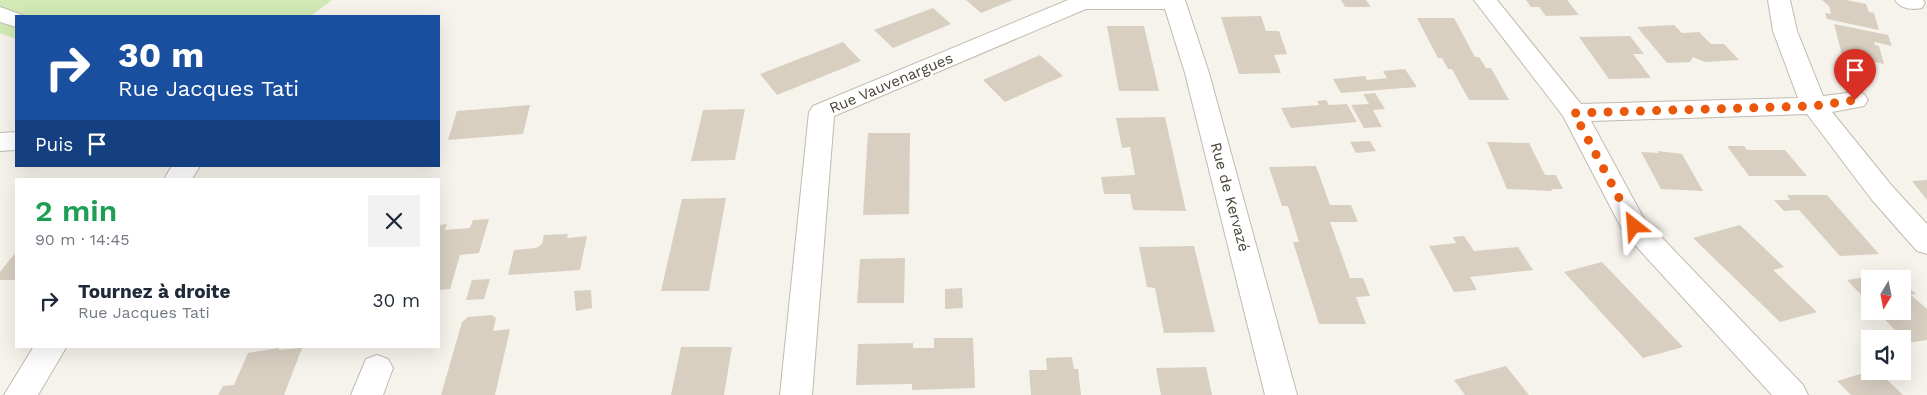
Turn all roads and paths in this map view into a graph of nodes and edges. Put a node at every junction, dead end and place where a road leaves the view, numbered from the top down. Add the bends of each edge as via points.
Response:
1 (5, 0) edge
2 (1485, 0) edge
3 (1778, 0) edge
4 (1174, 1) edge
5 (0, 7) edge
6 (0, 14) edge
7 (15, 20) edge
8 (1855, 100) dead end
9 (1814, 106) junction
10 (1574, 113) junction
11 (15, 141) edge
12 (0, 142) edge
13 (187, 167) edge
14 (178, 178) edge
15 (1927, 243) edge
16 (50, 348) edge
17 (20, 395) edge
18 (796, 395) edge
19 (1281, 395) edge
20 (1792, 395) edge

1 - 5 street
2 - 10 street
3 - 9 street via 1785,32
4 - 18 street, Rue Vauvenargues via 1083,2 822,112
4 - 19 street, Rue de Kervazé via 1197,73
6 - 7 street
8 - 9 street
9 - 10 street
9 - 15 street via 1882,193
10 - 20 street via 1634,226
11 - 12 street
13 - 14 street
16 - 17 street

